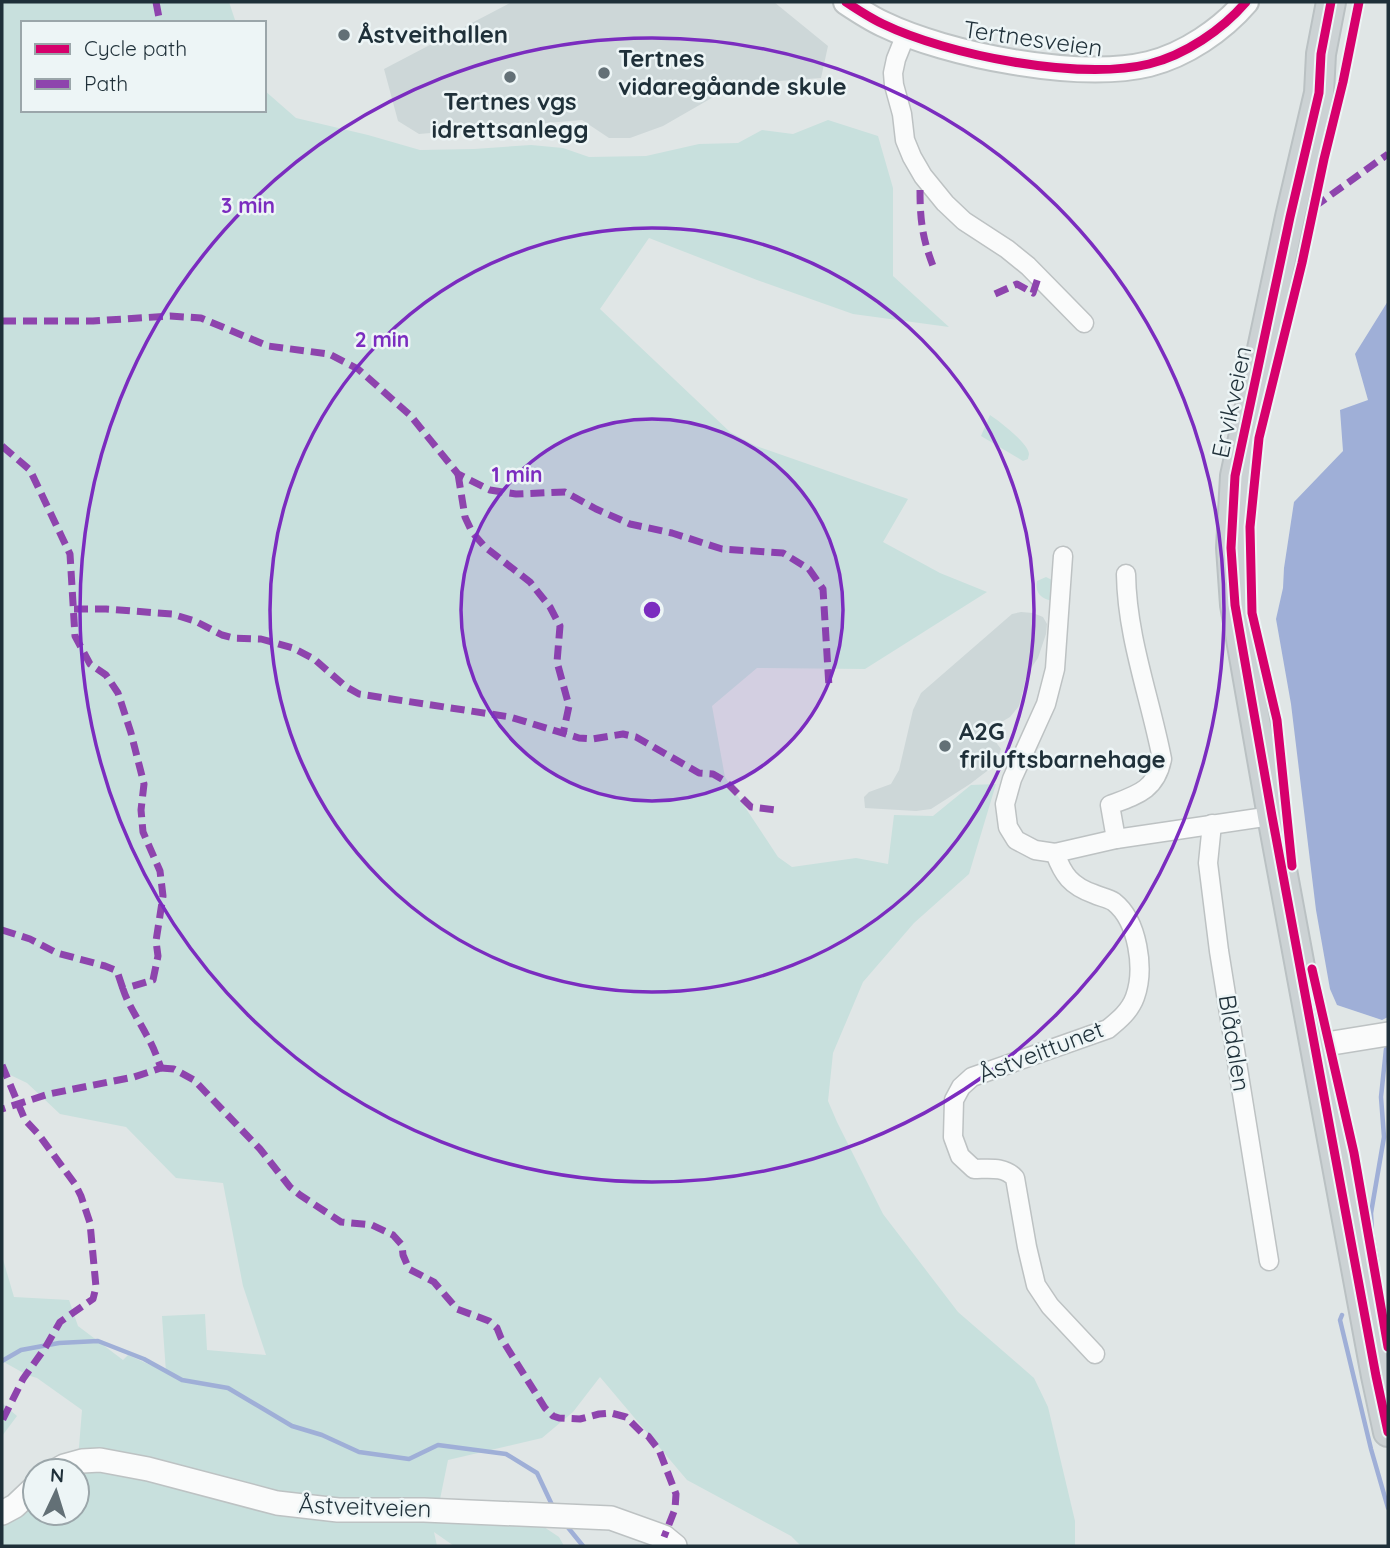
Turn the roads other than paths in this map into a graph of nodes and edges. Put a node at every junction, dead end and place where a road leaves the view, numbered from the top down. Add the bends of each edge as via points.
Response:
1 (846, 2) edge
2 (1246, 2) edge
3 (1331, 2) edge
4 (1347, 2) edge
5 (906, 34) junction
6 (1319, 93) junction
7 (1084, 323) dead end
8 (1063, 556) dead end
9 (1126, 574) dead end
10 (1272, 816) junction
11 (1212, 824) junction
12 (1116, 839) junction
13 (1055, 853) junction
14 (1388, 1034) edge
15 (1314, 1046) junction
16 (1269, 1261) dead end
17 (1095, 1354) dead end
18 (1388, 1432) edge
19 (91, 1460) edge
20 (21, 1500) edge
21 (2, 1513) edge
22 (675, 1546) edge

1 - 5 main road, Tertnesveien
2 - 5 main road, Tertnesveien via 1187,48 1158,61 1104,70 1025,63
3 - 6 main road, Ervikveien
4 - 6 main road, Ervikveien via 1336,58
5 - 7 street via 896,59 894,85 905,140 923,176 964,221 1028,266
6 - 10 main road, Ervikveien via 1236,476 1231,548 1235,604
8 - 13 street via 1055,669 1005,804 1008,827 1016,840
9 - 12 street via 1133,636 1162,759 1150,785 1110,805
10 - 11 street
10 - 15 main road, Ervikveien
11 - 12 street
11 - 16 street, Blådalen via 1208,863 1216,926
12 - 13 street
13 - 17 street, Åstveittunet via 1071,883 1112,901 1126,915 1137,940 1135,996 1126,1014 1108,1029 972,1077 954,1100 953,1137 961,1156 974,1169 996,1168 1015,1178 1036,1285
14 - 15 street
15 - 18 main road, Ervikveien
19 - 22 street, Åstveitveien via 148,1469 277,1503 338,1510 611,1518 664,1537
20 - 21 street

